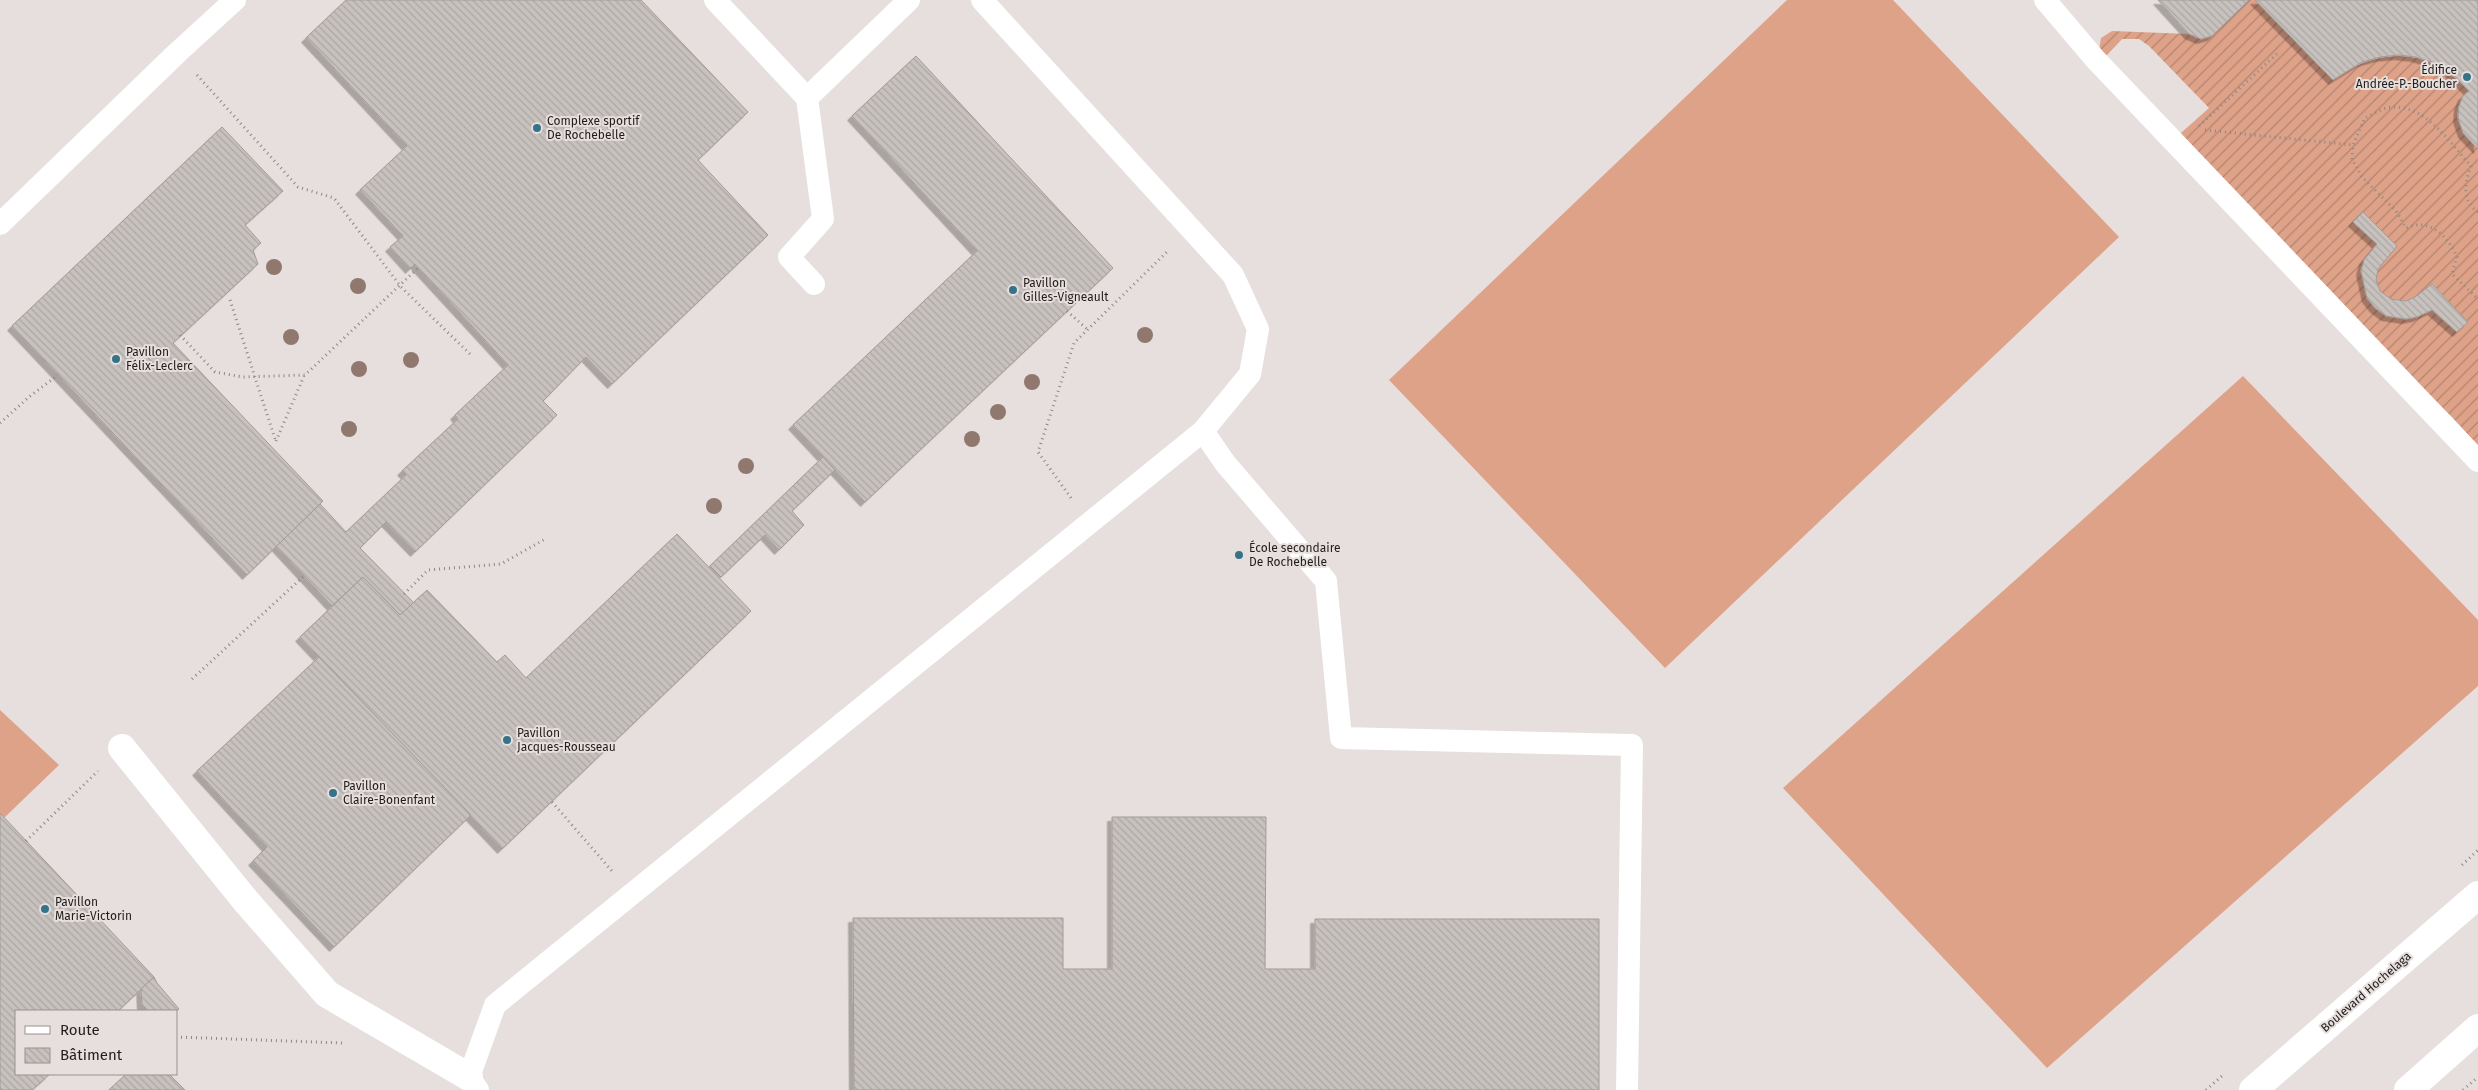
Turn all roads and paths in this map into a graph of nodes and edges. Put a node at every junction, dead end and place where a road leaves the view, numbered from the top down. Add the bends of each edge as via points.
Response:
1 (235, 0) edge
2 (715, 0) edge
3 (910, 0) edge
4 (982, 0) edge
5 (2045, 0) edge
6 (2279, 52) dead end
7 (177, 53) junction
8 (807, 98) junction
9 (2353, 145) junction
10 (2478, 212) edge
11 (0, 224) edge
12 (1191, 229) junction
13 (418, 268) dead end
14 (814, 284) dead end
15 (401, 287) junction
16 (2478, 299) edge
17 (230, 300) dead end
18 (1067, 311) dead end
19 (1088, 330) junction
20 (180, 335) dead end
21 (471, 355) dead end
22 (58, 375) dead end
23 (305, 375) junction
24 (254, 377) junction
25 (0, 423) edge
26 (1203, 431) junction
27 (2478, 461) edge
28 (1090, 524) junction
29 (547, 538) dead end
30 (306, 575) dead end
31 (404, 594) dead end
32 (192, 679) dead end
33 (122, 748) joint
34 (552, 802) dead end
35 (26, 841) dead end
36 (632, 893) junction
37 (2478, 894) edge
38 (2478, 1028) edge
39 (178, 1038) edge
40 (344, 1043) dead end
41 (2478, 1076) edge
42 (473, 1084) edge
43 (1627, 1090) edge
44 (2253, 1090) edge
45 (2408, 1090) edge
46 (2463, 1090) edge

1 - 7 lane
2 - 8 lane
3 - 8 lane
4 - 12 lane
5 - 27 lane via 2096,60
6 - 9 path via 2197,129
7 - 11 lane
7 - 15 path via 298,186 334,198
8 - 14 lane via 823,219 789,257
9 - 10 path via 2365,118 2386,108 2410,108 2443,133 2471,166 2465,181 2466,197
9 - 16 path via 2352,159 2362,177 2396,211 2406,228 2432,226 2449,240 2457,257 2452,274
12 - 19 path
12 - 26 lane via 1234,275 1258,329 1250,374
13 - 15 path
15 - 21 path
15 - 23 path
17 - 24 path
18 - 19 path
19 - 28 path via 1074,343 1038,452
20 - 24 path via 215,372
22 - 25 path
23 - 24 path
23 - 24 path via 276,442
26 - 28 lane
26 - 43 lane via 1225,463 1326,581 1341,738 1632,745
28 - 36 lane
29 - 31 path via 501,564 428,570
30 - 32 path
33 - 35 path
33 - 42 street via 245,900 327,994
34 - 36 path
36 - 42 lane via 495,1005
37 - 44 street, Boulevard Hochelaga
38 - 45 street
39 - 40 path
41 - 46 path

